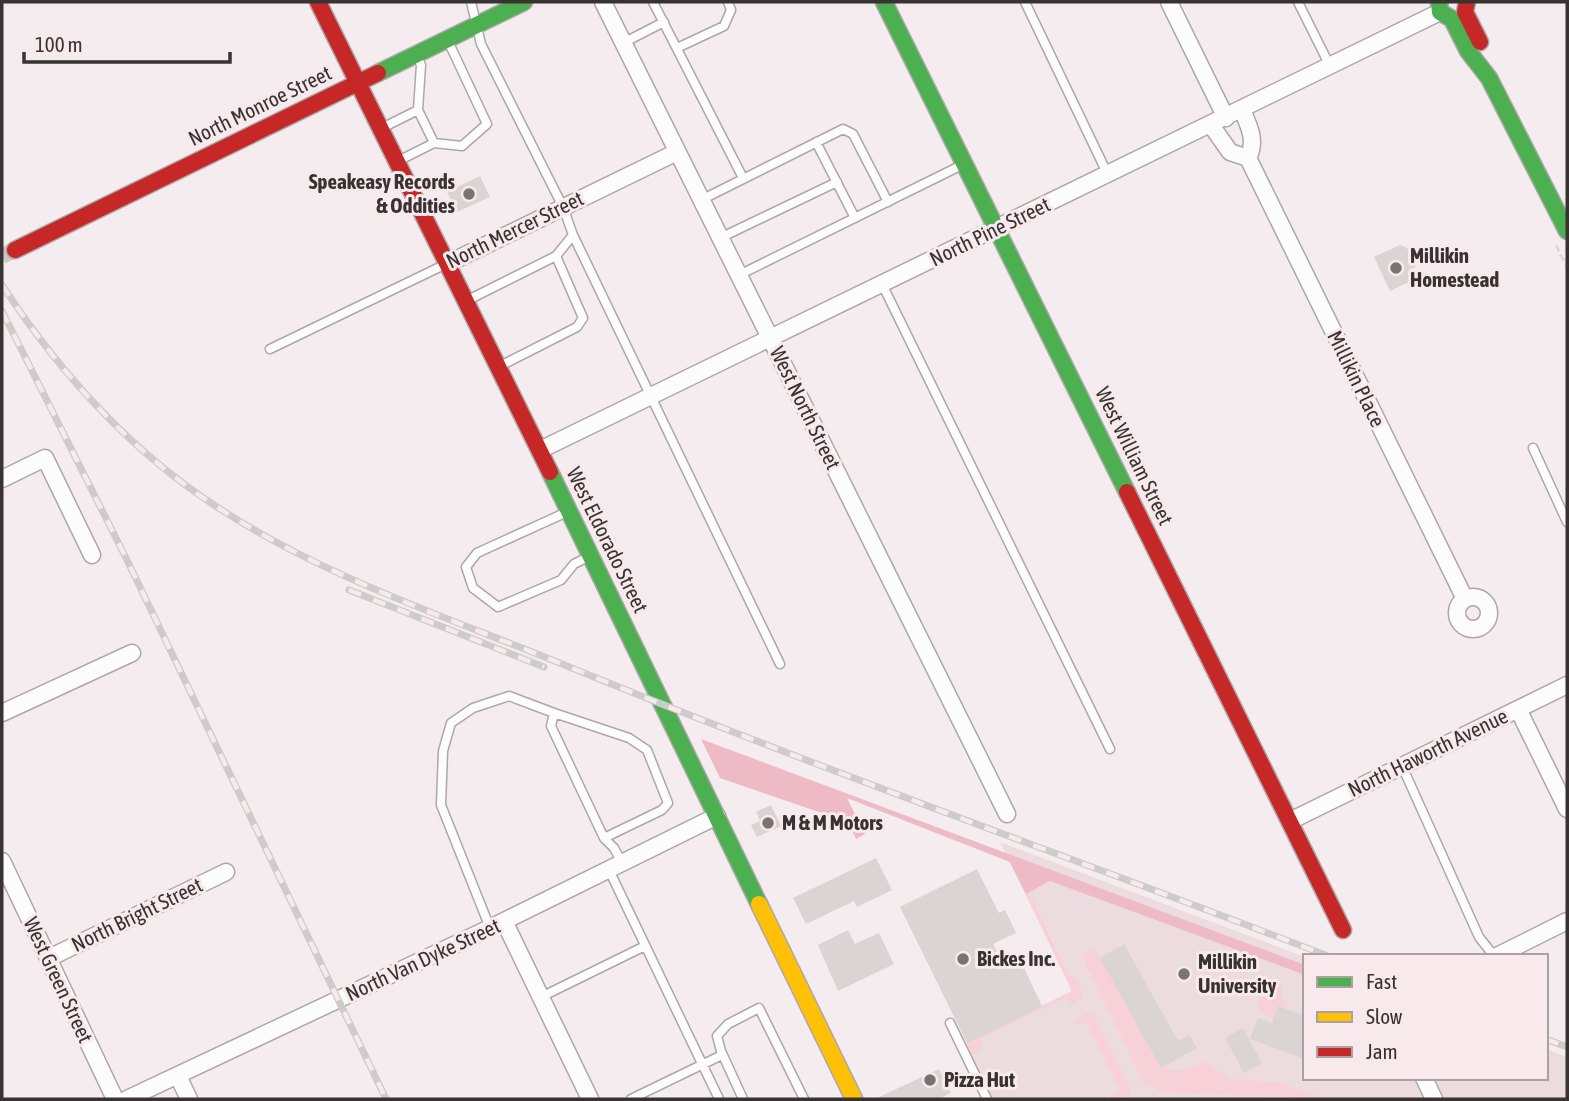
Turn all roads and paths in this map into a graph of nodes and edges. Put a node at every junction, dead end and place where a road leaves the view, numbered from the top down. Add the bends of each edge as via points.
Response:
1 (318, 2) edge
2 (471, 2) edge
3 (524, 2) edge
4 (603, 2) edge
5 (653, 2) edge
6 (728, 2) edge
7 (884, 2) edge
8 (1025, 2) edge
9 (1169, 2) edge
10 (1298, 2) edge
11 (1452, 9) edge
12 (664, 22) junction
13 (476, 24) junction
14 (447, 39) junction
15 (623, 43) junction
16 (677, 48) junction
17 (416, 54) junction
18 (1330, 66) junction
19 (358, 82) junction
20 (418, 110) junction
21 (1242, 110) junction
22 (1219, 121) junction
23 (382, 128) junction
24 (816, 142) junction
25 (434, 143) junction
26 (677, 152) junction
27 (1248, 158) junction
28 (398, 161) junction
29 (965, 163) junction
30 (1108, 175) junction
31 (743, 178) junction
32 (837, 182) junction
33 (701, 201) junction
34 (888, 202) junction
35 (563, 207) junction
36 (855, 218) junction
37 (999, 228) junction
38 (1567, 231) edge
39 (573, 235) junction
40 (720, 238) junction
41 (15, 250) tunnel mouth
42 (556, 256) junction
43 (449, 262) junction
44 (739, 275) junction
45 (882, 284) junction
46 (467, 301) junction
47 (770, 338) junction
48 (270, 349) dead end
49 (499, 366) junction
50 (652, 395) junction
51 (1533, 449) dead end
52 (540, 450) junction
53 (2, 480) edge
54 (569, 511) junction
55 (1567, 522) edge
56 (92, 555) dead end
57 (591, 555) junction
58 (1465, 599) dead end
59 (132, 653) dead end
60 (780, 664) dead end
61 (1567, 685) edge
62 (1518, 709) junction
63 (2, 713) edge
64 (554, 713) junction
65 (1110, 749) dead end
66 (1402, 766) junction
67 (1567, 808) edge
68 (1007, 814) dead end
69 (717, 816) junction
70 (1290, 821) junction
71 (604, 838) junction
72 (2, 861) edge
73 (615, 867) junction
74 (226, 872) dead end
75 (1567, 921) edge
76 (497, 925) junction
77 (1343, 930) dead end
78 (645, 946) junction
79 (1494, 954) edge
80 (1500, 954) edge
81 (49, 958) junction
82 (541, 997) junction
83 (950, 1023) dead end
84 (722, 1055) junction
85 (702, 1065) junction
86 (178, 1076) junction
87 (1425, 1080) edge
88 (115, 1099) edge
89 (127, 1099) edge
90 (189, 1099) edge
91 (590, 1099) edge
92 (631, 1099) edge
93 (719, 1099) edge
94 (743, 1099) edge
95 (804, 1099) edge
96 (854, 1099) edge
97 (987, 1099) edge
98 (1434, 1099) edge

1 - 19 street, West Eldorado Street
2 - 13 lane
3 - 13 street, North Monroe Street
4 - 15 street, West North Street
5 - 12 lane
6 - 16 lane via 731,10 724,26
7 - 29 street, West William Street
8 - 30 lane
9 - 22 street, Millikin Place
10 - 18 lane
11 - 18 street, North Pine Street
11 - 38 street via 1468,51 1489,78
12 - 15 lane
12 - 16 lane
13 - 14 street, North Monroe Street
13 - 35 lane via 481,44
14 - 17 street, North Monroe Street
14 - 25 lane via 487,124 462,146
15 - 26 street, West North Street
16 - 31 lane
17 - 19 street, North Monroe Street
17 - 20 lane via 421,65
18 - 21 street, North Pine Street
19 - 23 street, West Eldorado Street
19 - 41 street, North Monroe Street
20 - 23 lane
20 - 25 lane
21 - 22 street, North Pine Street
21 - 27 street, Millikin Place via 1252,136
22 - 27 street, Millikin Place via 1230,152
22 - 30 street, North Pine Street
23 - 28 street, West Eldorado Street
24 - 31 lane
24 - 32 lane
24 - 34 lane via 843,129 853,134
25 - 28 lane
26 - 33 street, West North Street
26 - 35 street, North Mercer Street
27 - 58 street, Millikin Place
28 - 43 street, West Eldorado Street
29 - 34 lane
29 - 37 street, West William Street
30 - 37 street, North Pine Street
31 - 33 lane
32 - 36 lane
32 - 40 lane
33 - 40 street, West North Street
34 - 36 lane
35 - 39 lane
35 - 43 street, North Mercer Street
36 - 44 lane
37 - 45 street, North Pine Street
37 - 70 street, West William Street
39 - 42 lane
39 - 50 lane
40 - 44 street, West North Street
42 - 46 lane
42 - 49 lane via 583,318 577,327
43 - 46 street, West Eldorado Street
43 - 48 lane, North Mercer Street
44 - 47 street, West North Street
45 - 47 street, North Pine Street
45 - 65 lane
46 - 49 street, West Eldorado Street
47 - 50 street, North Pine Street
47 - 68 street, West North Street
49 - 52 street, West Eldorado Street
50 - 52 street, North Pine Street
50 - 60 lane
51 - 55 lane
52 - 54 street, West Eldorado Street
53 - 56 street via 45,458
54 - 57 street, West Eldorado Street
54 - 57 lane via 478,553 466,567 472,588 498,607 561,580
57 - 69 street, West Eldorado Street
59 - 63 street
61 - 62 street, North Haworth Avenue
62 - 66 street, North Haworth Avenue
62 - 67 street
64 - 71 lane via 551,726
64 - 71 lane via 629,738 647,750 668,803
64 - 76 lane via 509,696 473,708 451,723 443,751 441,805
66 - 70 street, North Haworth Avenue
66 - 79 lane via 1479,937
69 - 73 street, North Van Dyke Street
69 - 96 street, West Eldorado Street
70 - 77 street, West William Street
71 - 73 lane via 614,848
72 - 81 street, West Green Street
73 - 76 street, North Van Dyke Street
73 - 78 lane
74 - 81 street, North Bright Street
75 - 80 street
76 - 82 street
76 - 86 street, North Van Dyke Street
78 - 82 lane
78 - 85 lane
81 - 88 street, West Green Street
82 - 91 street
83 - 97 lane
84 - 85 lane
84 - 94 lane
84 - 95 lane via 718,1036 728,1024 760,1008
85 - 92 lane
85 - 93 lane
86 - 89 street, North Van Dyke Street
86 - 90 street
87 - 98 street

